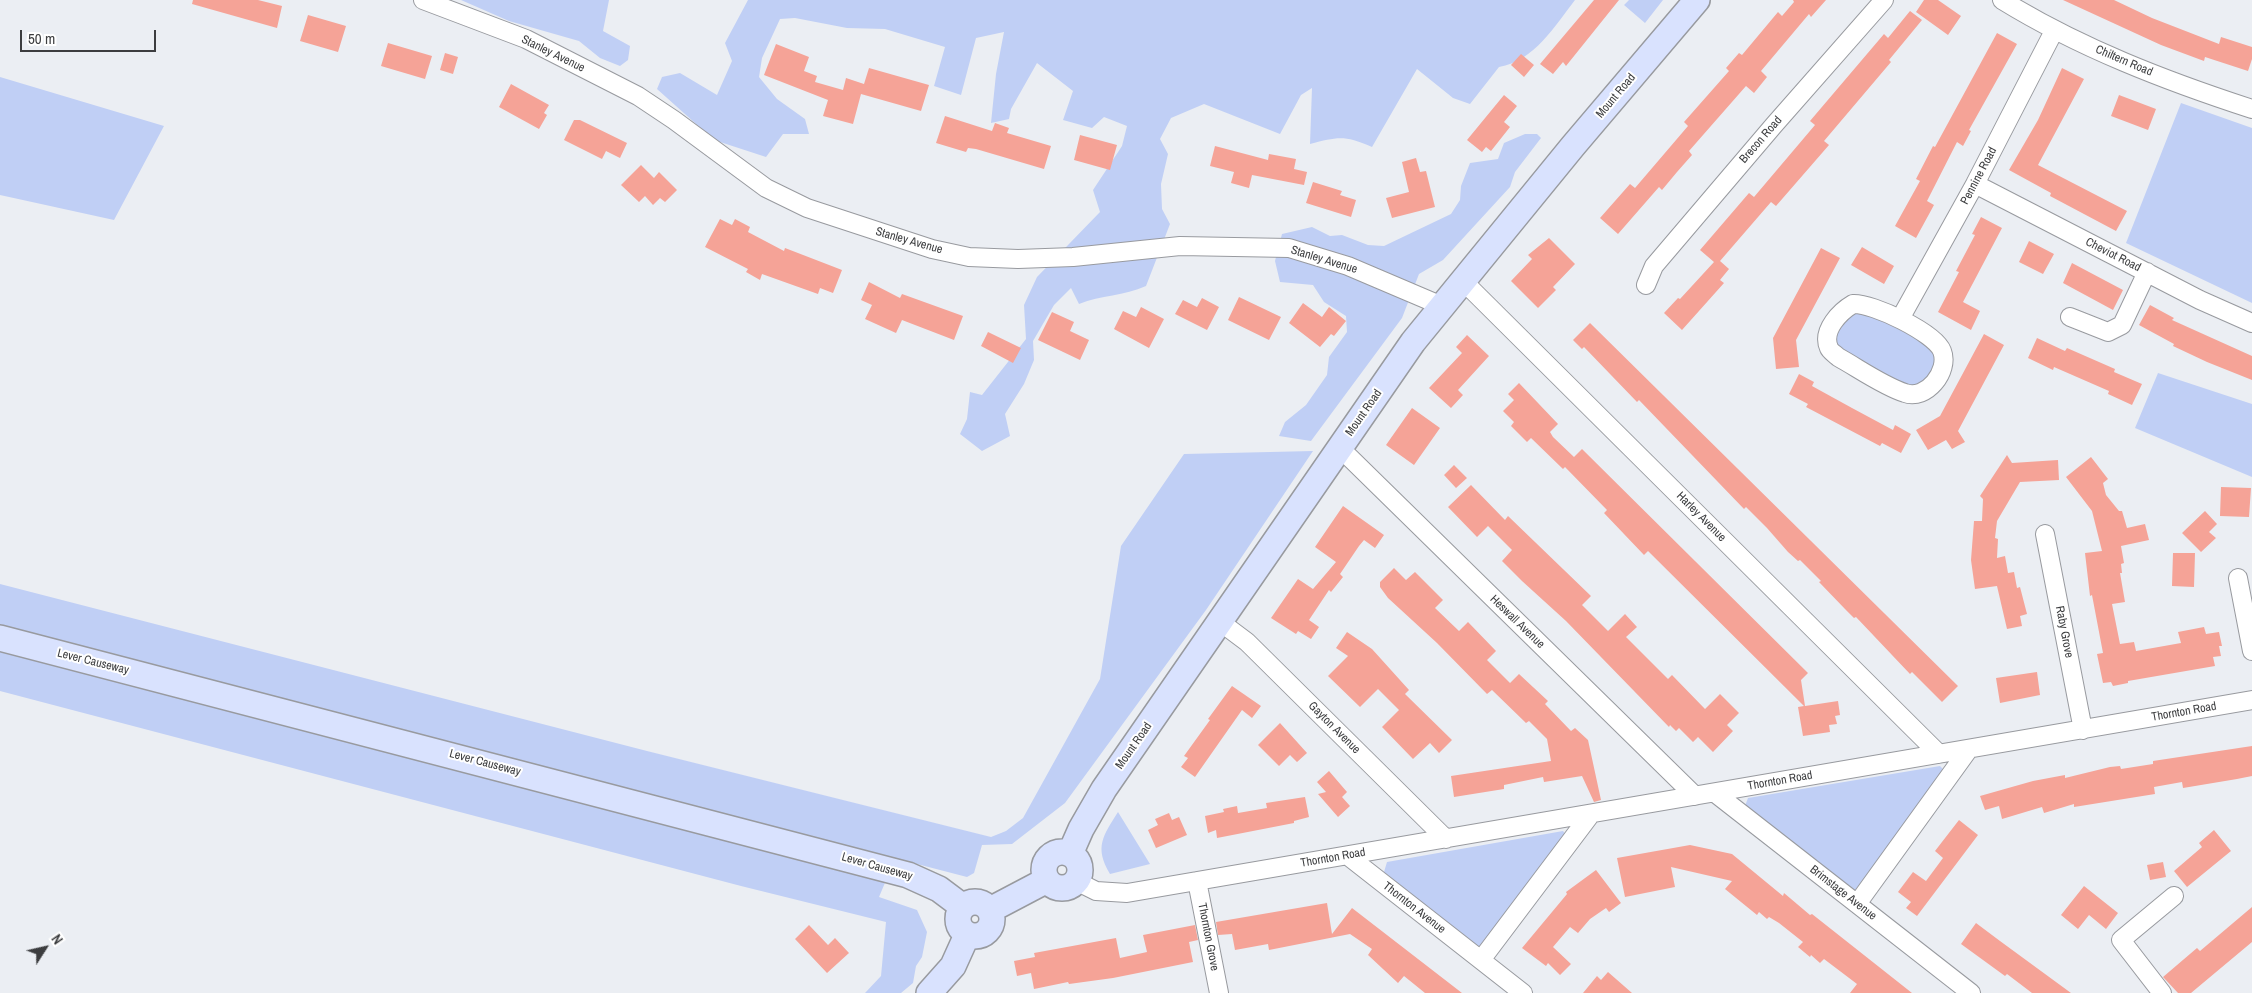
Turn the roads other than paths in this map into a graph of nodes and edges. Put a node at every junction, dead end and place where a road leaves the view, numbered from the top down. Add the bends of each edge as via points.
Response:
1 (423, 0) edge
2 (1697, 0) edge
3 (1884, 0) edge
4 (2002, 0) edge
5 (2054, 31) junction
6 (2252, 109) edge
7 (1975, 184) junction
8 (2147, 272) junction
9 (1462, 280) junction
10 (1646, 285) dead end
11 (1442, 306) junction
12 (2070, 317) dead end
13 (1900, 319) junction
14 (2252, 323) edge
15 (1340, 448) junction
16 (2045, 534) dead end
17 (2238, 578) dead end
18 (1219, 621) junction
19 (0, 638) edge
20 (2252, 651) edge
21 (2252, 700) edge
22 (2083, 730) junction
23 (1969, 749) junction
24 (1939, 754) junction
25 (1715, 793) junction
26 (1695, 796) junction
27 (1592, 814) junction
28 (1446, 839) junction
29 (1070, 854) junction
30 (1348, 856) junction
31 (1046, 880) junction
32 (1076, 880) junction
33 (1197, 881) junction
34 (2174, 896) dead end
35 (1857, 904) junction
36 (963, 907) junction
37 (990, 910) junction
38 (968, 934) junction
39 (1481, 960) junction
40 (928, 993) edge
41 (1220, 993) edge
42 (1523, 993) edge
43 (1971, 993) edge
44 (2162, 993) edge

1 - 11 street, Stanley Avenue via 526,39 638,96 766,188 807,208 932,249 969,257 1018,259 1180,246 1289,248 1348,266
2 - 9 main road, Mount Road
3 - 10 street, Brecon Road via 1654,266
4 - 5 street, Chiltern Road
5 - 6 street, Chiltern Road via 2139,68
5 - 7 street, Pennine Road
7 - 8 street, Cheviot Road
7 - 13 street, Pennine Road
8 - 12 street via 2122,324 2108,332
8 - 14 street, Cheviot Road
9 - 11 main road, Mount Road
9 - 24 street, Harley Avenue
11 - 15 main road, Mount Road via 1413,342
13 - 13 street via 1938,344 1943,352 1938,377 1929,389 1918,396 1896,389 1838,357 1829,348 1827,338 1831,327 1841,311 1854,304 1872,307
15 - 18 main road, Mount Road
15 - 26 street, Heswall Avenue
16 - 22 street, Raby Grove
17 - 20 street
18 - 28 street, Gayton Avenue via 1246,642
18 - 29 main road, Mount Road via 1104,789
19 - 36 main road, Lever Causeway via 908,875 939,888
21 - 22 street, Thornton Road
22 - 23 street, Thornton Road
23 - 24 street, Thornton Road
23 - 35 street
24 - 25 street, Thornton Road
25 - 26 street, Thornton Road
25 - 35 street, Brimstage Avenue
26 - 27 street, Thornton Road
27 - 28 street, Thornton Road
27 - 39 street
28 - 30 street, Thornton Road
29 - 31 main road via 1058,852 1048,858 1044,868
29 - 32 main road via 1080,869
30 - 33 street, Thornton Road
30 - 39 street, Thornton Avenue
31 - 32 main road via 1060,888
31 - 37 main road
32 - 33 street, Thornton Road via 1096,891 1127,893
33 - 41 street, Thornton Grove
34 - 44 street via 2120,940
35 - 43 street, Brimstage Avenue
36 - 37 main road via 977,902
36 - 38 main road via 958,922
37 - 38 main road via 992,921 988,931 978,936
38 - 40 main road via 952,966
39 - 42 street, Thornton Avenue

